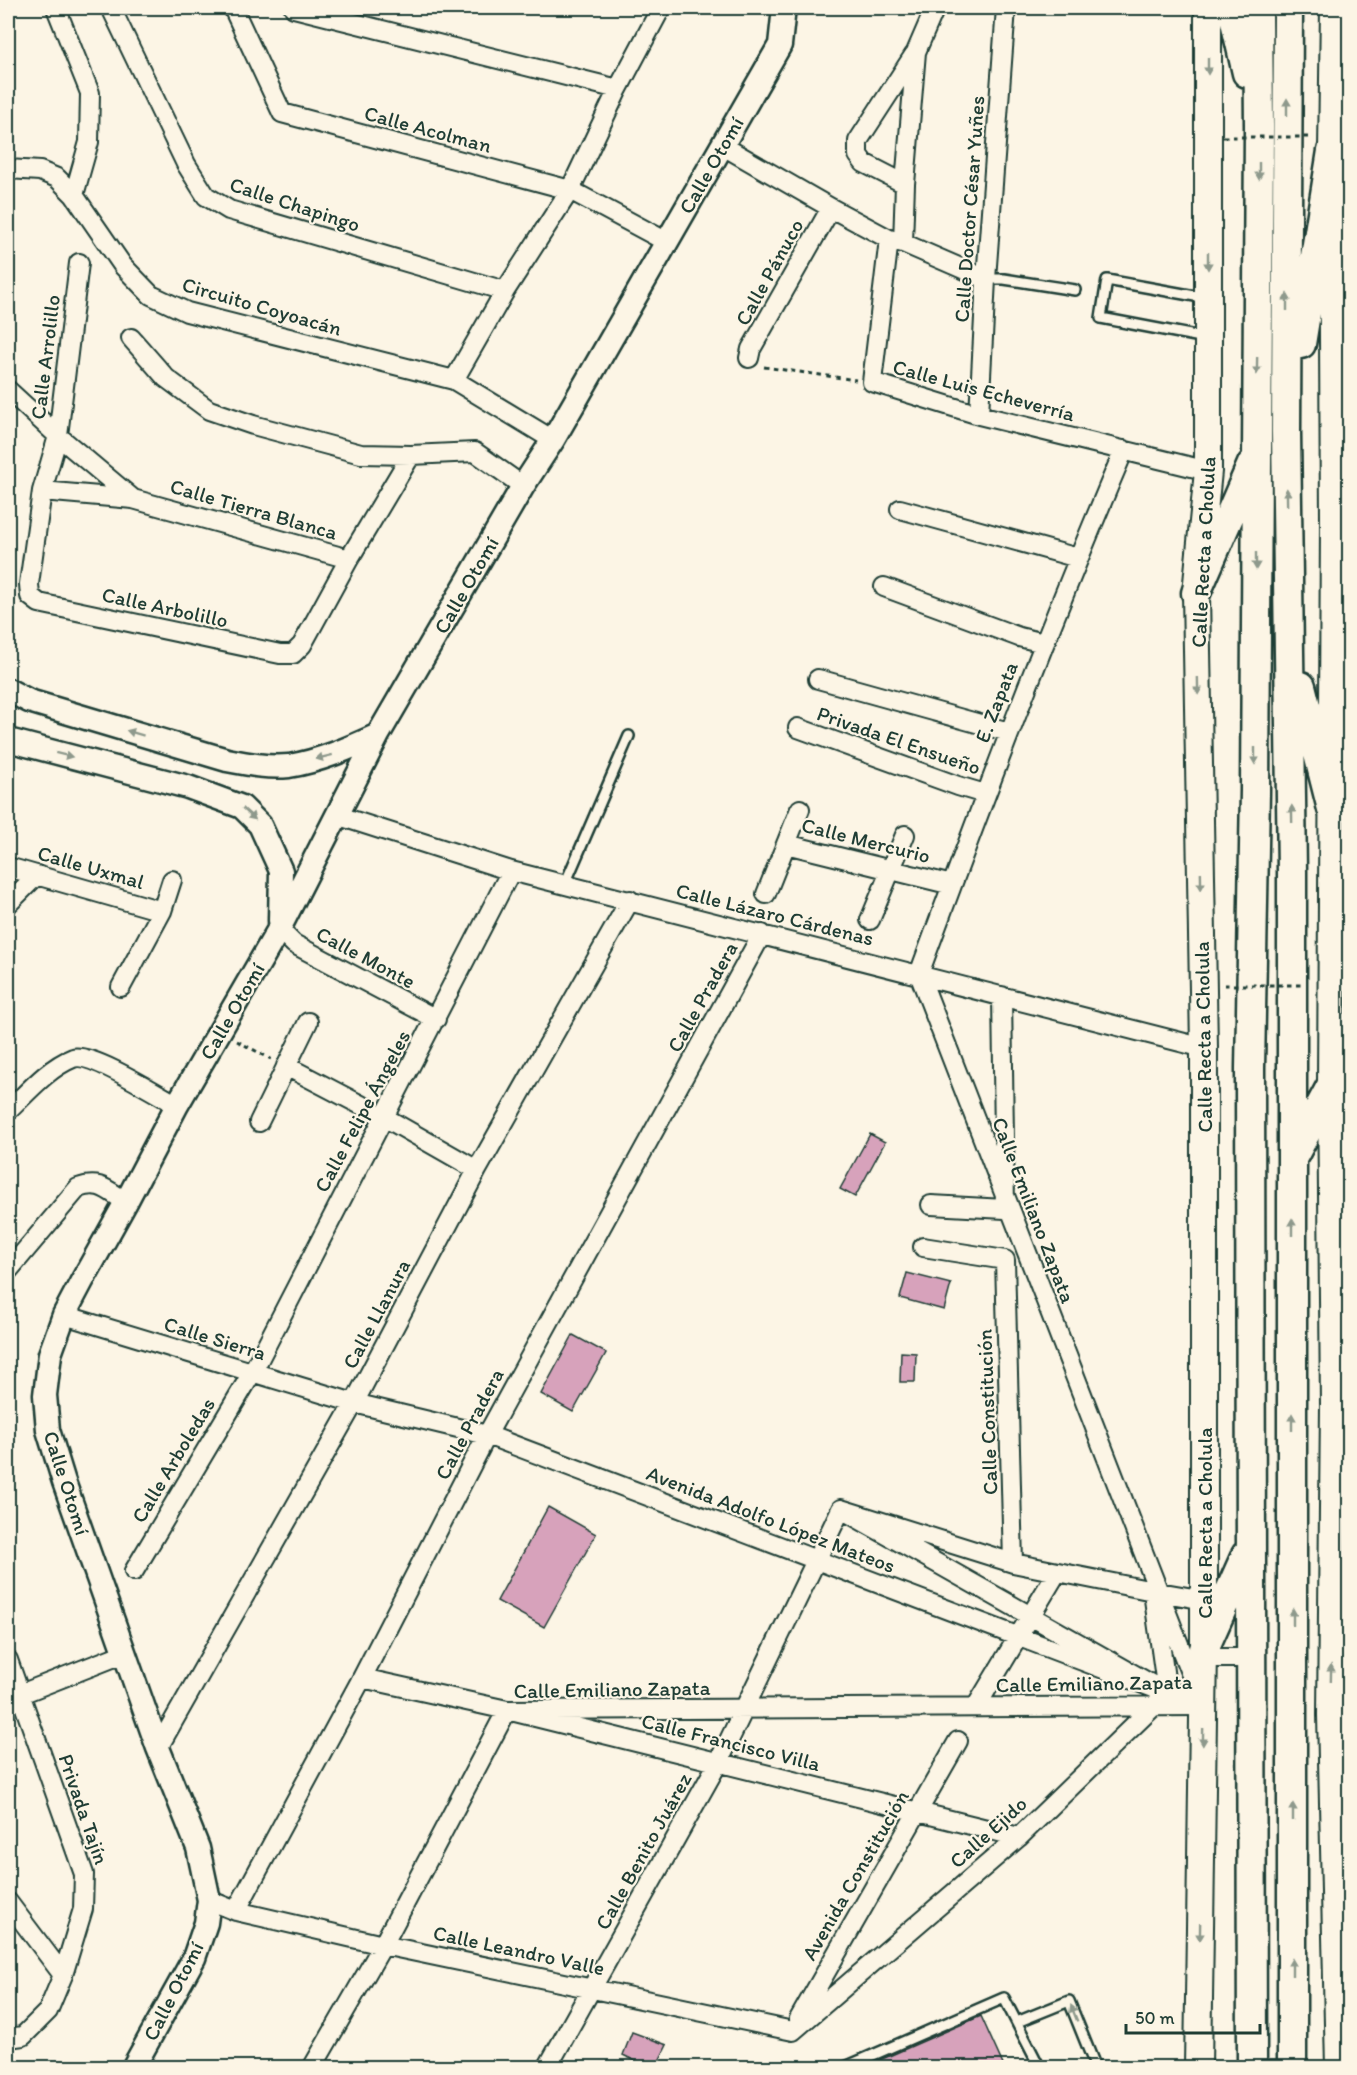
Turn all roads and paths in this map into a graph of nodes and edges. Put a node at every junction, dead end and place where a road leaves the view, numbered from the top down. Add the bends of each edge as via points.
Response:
1 (58, 8) edge
2 (111, 8) edge
3 (233, 8) edge
4 (294, 8) edge
5 (661, 8) edge
6 (784, 8) edge
7 (935, 8) edge
8 (1006, 8) edge
9 (1208, 8) edge
10 (1232, 8) edge
11 (1258, 8) edge
12 (1288, 8) edge
13 (1334, 8) edge
14 (916, 52) junction
15 (618, 90) junction
16 (1259, 127) junction
17 (1223, 137) dead end
18 (1308, 137) dead end
19 (723, 146) junction
20 (1332, 151) junction
21 (8, 169) edge
22 (905, 184) junction
23 (570, 190) junction
24 (74, 195) junction
25 (831, 208) junction
26 (896, 241) junction
27 (667, 242) junction
28 (79, 263) dead end
29 (986, 279) junction
30 (1075, 290) dead end
31 (505, 291) junction
32 (1208, 299) junction
33 (132, 338) dead end
34 (1208, 339) junction
35 (749, 358) joint
36 (454, 380) junction
37 (872, 382) junction
38 (8, 391) edge
39 (979, 414) junction
40 (1286, 432) junction
41 (58, 436) junction
42 (553, 440) junction
43 (1124, 450) junction
44 (411, 454) junction
45 (1257, 454) junction
46 (1208, 471) junction
47 (523, 486) junction
48 (42, 491) junction
49 (133, 498) junction
50 (900, 509) dead end
51 (1342, 524) edge
52 (1078, 558) junction
53 (349, 559) junction
54 (884, 587) dead end
55 (1196, 593) junction
56 (30, 596) joint
57 (1290, 639) junction
58 (1044, 643) junction
59 (818, 680) dead end
60 (8, 690) edge
61 (798, 728) dead end
62 (1009, 732) junction
63 (378, 735) junction
64 (629, 736) dead end
65 (8, 740) edge
66 (985, 794) junction
67 (800, 808) dead end
68 (1332, 809) junction
69 (336, 815) junction
70 (905, 834) dead end
71 (786, 844) junction
72 (8, 867) edge
73 (891, 869) junction
74 (511, 871) junction
75 (37, 875) junction
76 (172, 880) dead end
77 (565, 884) junction
78 (952, 885) junction
79 (766, 894) dead end
80 (630, 900) junction
81 (8, 904) edge
82 (162, 911) junction
83 (870, 921) dead end
84 (279, 930) junction
85 (762, 934) junction
86 (919, 974) junction
87 (1224, 985) dead end
88 (1304, 985) dead end
89 (121, 987) dead end
90 (1002, 996) junction
91 (436, 1019) junction
92 (308, 1022) dead end
93 (219, 1033) junction
94 (1204, 1048) junction
95 (286, 1066) junction
96 (1341, 1087) edge
97 (177, 1105) junction
98 (8, 1111) edge
99 (384, 1117) junction
100 (259, 1122) dead end
101 (1292, 1159) junction
102 (477, 1170) junction
103 (126, 1202) junction
104 (1005, 1203) junction
105 (931, 1205) dead end
106 (923, 1247) dead end
107 (8, 1271) edge
108 (64, 1315) junction
109 (1342, 1349) edge
110 (252, 1373) junction
111 (354, 1403) junction
112 (1342, 1408) edge
113 (487, 1436) junction
114 (841, 1509) junction
115 (1251, 1545) junction
116 (816, 1560) junction
117 (1013, 1563) junction
118 (134, 1571) dead end
119 (1057, 1572) junction
120 (1156, 1592) junction
121 (1205, 1600) junction
122 (1031, 1616) junction
123 (1019, 1637) junction
124 (125, 1653) junction
125 (1251, 1658) junction
126 (1199, 1659) junction
127 (8, 1660) edge
128 (362, 1678) junction
129 (1169, 1691) junction
130 (14, 1697) edge
131 (1203, 1706) junction
132 (976, 1707) junction
133 (1152, 1707) junction
134 (744, 1709) junction
135 (507, 1710) junction
136 (1340, 1716) edge
137 (958, 1741) dead end
138 (158, 1748) junction
139 (718, 1763) junction
140 (917, 1811) junction
141 (1019, 1837) junction
142 (209, 1900) junction
143 (8, 1902) edge
144 (236, 1911) junction
145 (383, 1945) junction
146 (63, 1975) junction
147 (592, 1988) junction
148 (1017, 2022) junction
149 (793, 2031) junction
150 (8, 2038) edge
151 (133, 2067) edge
152 (312, 2067) edge
153 (547, 2067) edge
154 (843, 2067) edge
155 (1040, 2067) edge
156 (1096, 2067) edge
157 (1198, 2067) edge
158 (1252, 2067) edge
159 (1292, 2067) edge
160 (1339, 2067) edge

1 - 24 street via 90,93 89,142
2 - 31 street, Calle Chapingo via 186,165 206,196 229,210
3 - 23 street, Calle Acolman via 282,113
4 - 15 street
5 - 15 street
6 - 19 street, Calle Otomí via 780,45
7 - 14 street
8 - 29 street, Calle Doctor César Yuñes
9 -> 32 main road, Calle Recta a Cholula
10 - 16 main road
11 - 16 main road
40 -> 12 main road
13 - 20 main road
14 - 22 street
14 - 22 street via 858,141 858,155 864,163
15 - 23 street
16 -> 45 main road
17 - 18 path, bridge
19 - 25 street
19 - 27 street, Calle Otomí
20 - 40 main road
20 - 51 main road
21 - 24 street, Circuito Coyoacán via 40,171 57,178
22 - 26 street
23 - 27 street, Calle Acolman
23 - 31 street
24 - 36 street, Circuito Coyoacán via 123,266 151,295 187,312
25 - 26 street
25 - 35 street, Calle Pánuco
26 - 29 street
26 - 37 street
27 - 42 street, Calle Otomí
28 - 41 street, Calle Arrolillo
29 - 30 lane
29 - 39 street, Calle Doctor César Yuñes
31 - 36 street
32 - 34 main road, Calle Recta a Cholula
32 - 34 lane via 1107,280 1101,318
33 - 44 street via 166,378 208,410 361,454
34 - 46 main road, Calle Recta a Cholula
35 - 37 path, Calle Luis Echeverría via 759,367
36 - 42 street, Circuito Coyoacán
37 - 39 street, Calle Luis Echeverría
38 - 41 street, Calle Tierra Blanca
39 - 43 street, Calle Luis Echeverría
57 -> 40 main road
41 - 48 street, Calle Arrolillo
41 - 49 street, Calle Tierra Blanca
42 - 47 street, Calle Otomí
43 - 46 street, Calle Luis Echeverría
43 - 52 street, E. Zapata
44 - 47 street via 475,452
44 - 53 street, Calle Tierra Blanca
45 - 55 main road
45 -> 115 main road via 1250,1068
46 - 55 main road, Calle Recta a Cholula
47 - 63 street, Calle Otomí
48 - 49 street, Calle Tierra Blanca
48 - 56 street, Calle Arrolillo
49 - 53 street, Calle Tierra Blanca
50 - 52 street
51 - 68 main road
52 - 58 street, E. Zapata
53 - 56 street, Calle Arbolillo via 302,645 293,654 39,603
54 - 58 street
55 -> 94 main road, Calle Recta a Cholula
57 - 68 main road
101 -> 57 main road
58 - 62 street, E. Zapata
59 - 62 street
63 -> 60 street via 340,753 288,766 255,765 29,701
61 - 66 street, Privada El Ensueño
62 - 66 street, E. Zapata
63 - 69 street, Calle Otomí
64 - 77 lane
65 -> 84 street via 188,787 242,807 260,825 281,871
66 - 78 street, E. Zapata
67 - 71 street
68 - 96 main road
69 - 74 street, Calle Lázaro Cárdenas
69 - 84 street, Calle Otomí
70 - 73 street
71 - 73 street, Calle Mercurio
71 - 79 street, Calle Mercurio
72 - 75 street, Calle Uxmal
73 - 78 street, Calle Mercurio
73 - 83 street
74 - 77 street, Calle Lázaro Cárdenas
74 - 91 street, Calle Felipe Ángeles
75 - 81 street
75 - 82 street, Calle Uxmal
76 - 82 street
77 - 80 street, Calle Lázaro Cárdenas
78 - 86 street, E. Zapata
80 - 85 street, Calle Lázaro Cárdenas
80 - 102 street, Calle Llanura
82 - 89 street
84 - 91 street, Calle Monte via 294,944
84 - 93 street, Calle Otomí
85 - 86 street, Calle Lázaro Cárdenas
85 - 113 street, Calle Pradera
86 - 90 street, Calle Lázaro Cárdenas
86 - 104 street, Calle Emiliano Zapata
87 - 88 path, bridge
90 - 94 street, Calle Lázaro Cárdenas
90 - 104 street
91 - 99 street, Calle Felipe Ángeles
92 - 95 street
93 - 95 path
93 - 97 street, Calle Otomí
94 - 121 main road, Calle Recta a Cholula
95 - 99 street
95 - 100 street
96 - 101 main road
96 - 109 main road
97 - 98 street via 95,1060 75,1057 56,1067
97 - 103 street, Calle Otomí
99 - 102 street
99 - 110 street, Calle Felipe Ángeles
159 -> 101 main road
102 - 111 street, Calle Llanura
103 - 107 street via 101,1186 78,1188
103 - 108 street, Calle Otomí
104 - 105 street
104 - 120 street, Calle Emiliano Zapata
106 - 117 street, Calle Constitución via 1005,1260
108 - 110 street, Calle Sierra
108 - 124 street, Calle Otomí via 50,1354 45,1395 48,1430
109 - 112 main road
110 - 111 street, Calle Sierra
110 - 118 street, Calle Arboledas
111 - 113 street, Avenida Adolfo López Mateos
111 - 138 street, Calle Llanura
136 -> 112 main road
113 - 116 street, Avenida Adolfo López Mateos
113 - 128 street, Calle Pradera
114 - 116 street, Calle Benito Juárez
114 - 117 street, Avenida Adolfo López Mateos
114 - 122 street, Avenida Adolfo López Mateos
115 - 125 main road
115 - 126 main road
116 - 123 street, Avenida Adolfo López Mateos
116 - 134 street, Calle Benito Juárez
117 - 119 street, Avenida Adolfo López Mateos
119 - 120 street, Avenida Adolfo López Mateos
119 - 122 street
120 - 121 street, Avenida Adolfo López Mateos
120 - 126 street, Calle Emiliano Zapata
120 - 129 street
121 - 126 main road, Calle Recta a Cholula
122 - 123 street
122 - 129 street, Avenida Adolfo López Mateos
123 - 129 street, Avenida Adolfo López Mateos
123 - 132 street
124 - 130 street
124 - 138 street, Calle Otomí
125 - 126 street
125 - 158 main road
126 - 129 street, Calle Ejido
126 - 131 main road, Calle Recta a Cholula
127 - 130 street, Privada Tajín
128 - 135 street, Calle Francisco Villa
128 - 144 street, Calle Pradera
129 - 131 street, Avenida Adolfo López Mateos
129 - 133 street, Calle Ejido
130 - 146 street, Privada Tajín via 84,1874 84,1909
131 - 133 street, Calle Emiliano Zapata
131 -> 157 main road, Calle Recta a Cholula
132 - 133 street, Calle Emiliano Zapata
132 - 134 street, Calle Emiliano Zapata
133 - 141 street, Calle Ejido
134 - 135 street, Calle Emiliano Zapata
134 - 139 street, Calle Benito Juárez
135 - 139 street, Calle Francisco Villa
135 - 145 street, Calle Emiliano Zapata
136 - 160 main road
137 - 140 street, Avenida Constitución
138 - 142 street, Calle Otomí via 198,1848
139 - 140 street, Calle Francisco Villa
139 - 147 street, Calle Benito Juárez
140 - 141 street, Calle Francisco Villa
140 - 149 street, Avenida Constitución
141 - 149 street, Calle Ejido
142 - 144 street
142 - 151 street, Calle Otomí via 194,1958
143 - 146 street
144 - 145 street, Calle Leandro Valle
145 - 147 street, Calle Leandro Valle
145 - 152 street, Calle Emiliano Zapata
146 - 150 street, Privada Tajín via 48,2010 23,2036
147 - 149 street, Calle Leandro Valle
147 - 153 street, Calle Benito Juárez
148 - 154 lane via 1004,1998
148 - 155 lane
156 -> 148 lane via 1069,2001

